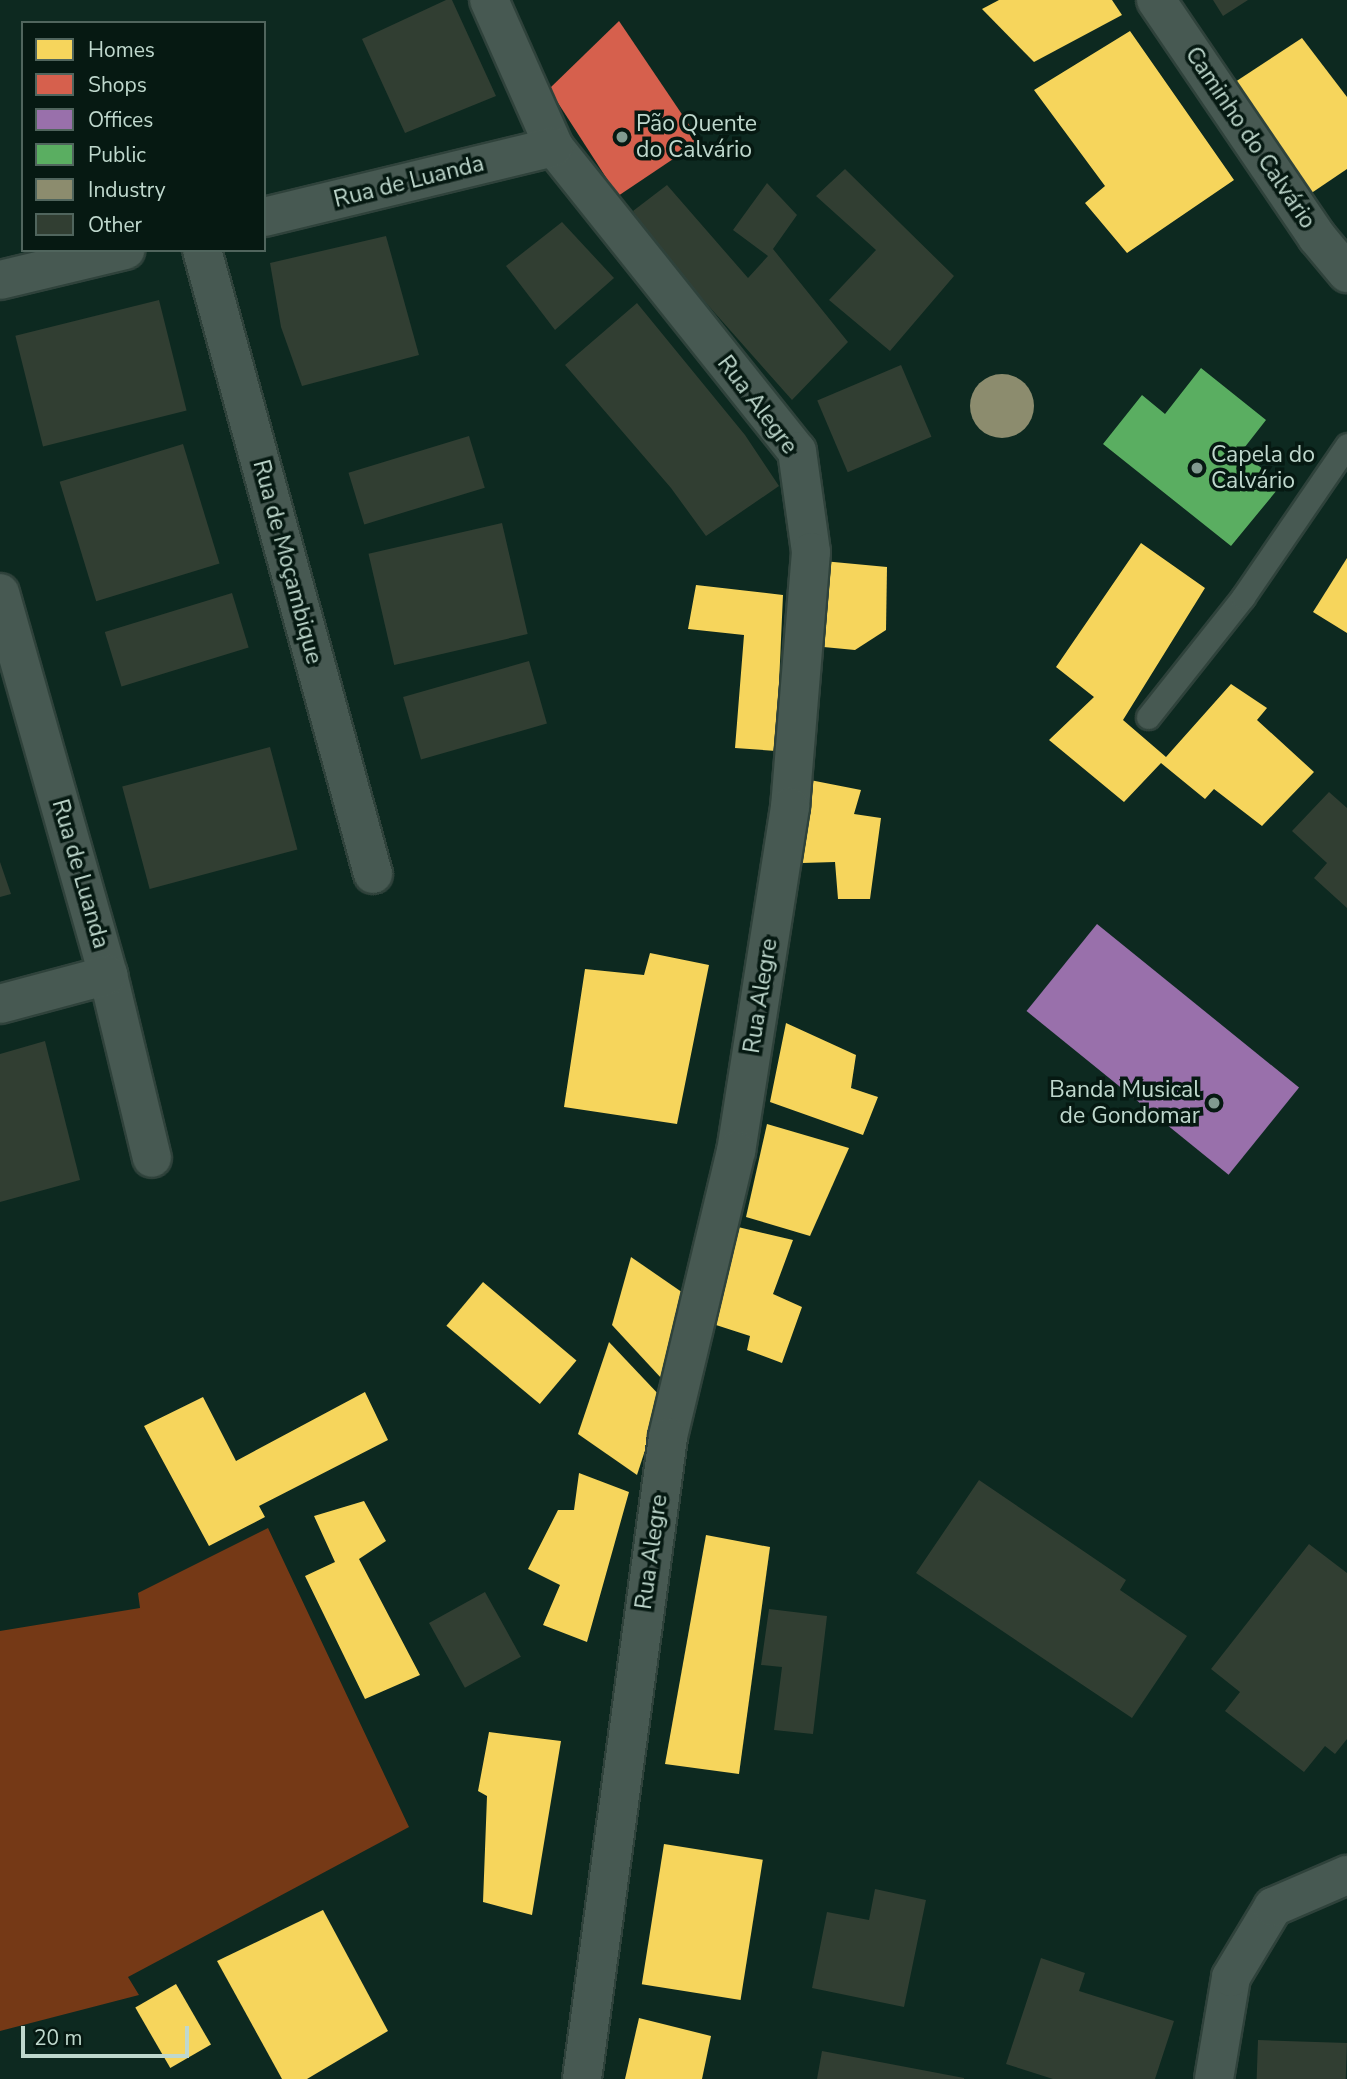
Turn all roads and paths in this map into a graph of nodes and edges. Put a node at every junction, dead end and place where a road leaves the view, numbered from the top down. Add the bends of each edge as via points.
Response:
1 (489, 0) edge
2 (1156, 0) edge
3 (554, 147) junction
4 (266, 217) edge
5 (117, 252) edge
6 (203, 252) edge
7 (1347, 273) edge
8 (0, 280) edge
9 (1347, 445) edge
10 (0, 593) edge
11 (1148, 718) dead end
12 (373, 874) dead end
13 (108, 975) junction
14 (0, 1004) edge
15 (152, 1158) dead end
16 (1347, 1875) edge
17 (582, 2079) edge
18 (1214, 2079) edge

1 - 3 street, Rua Alegre
2 - 7 street, Caminho do Calvário via 1317,237
3 - 4 street, Rua de Luanda
3 - 17 street, Rua Alegre via 797,451 811,552 790,807 736,1151 668,1437
5 - 8 street
6 - 12 street, Rua de Moçambique
9 - 11 lane via 1243,597
10 - 13 street, Rua de Luanda
13 - 14 street
13 - 15 street, Rua de Luanda
16 - 18 street via 1273,1908 1231,1977

